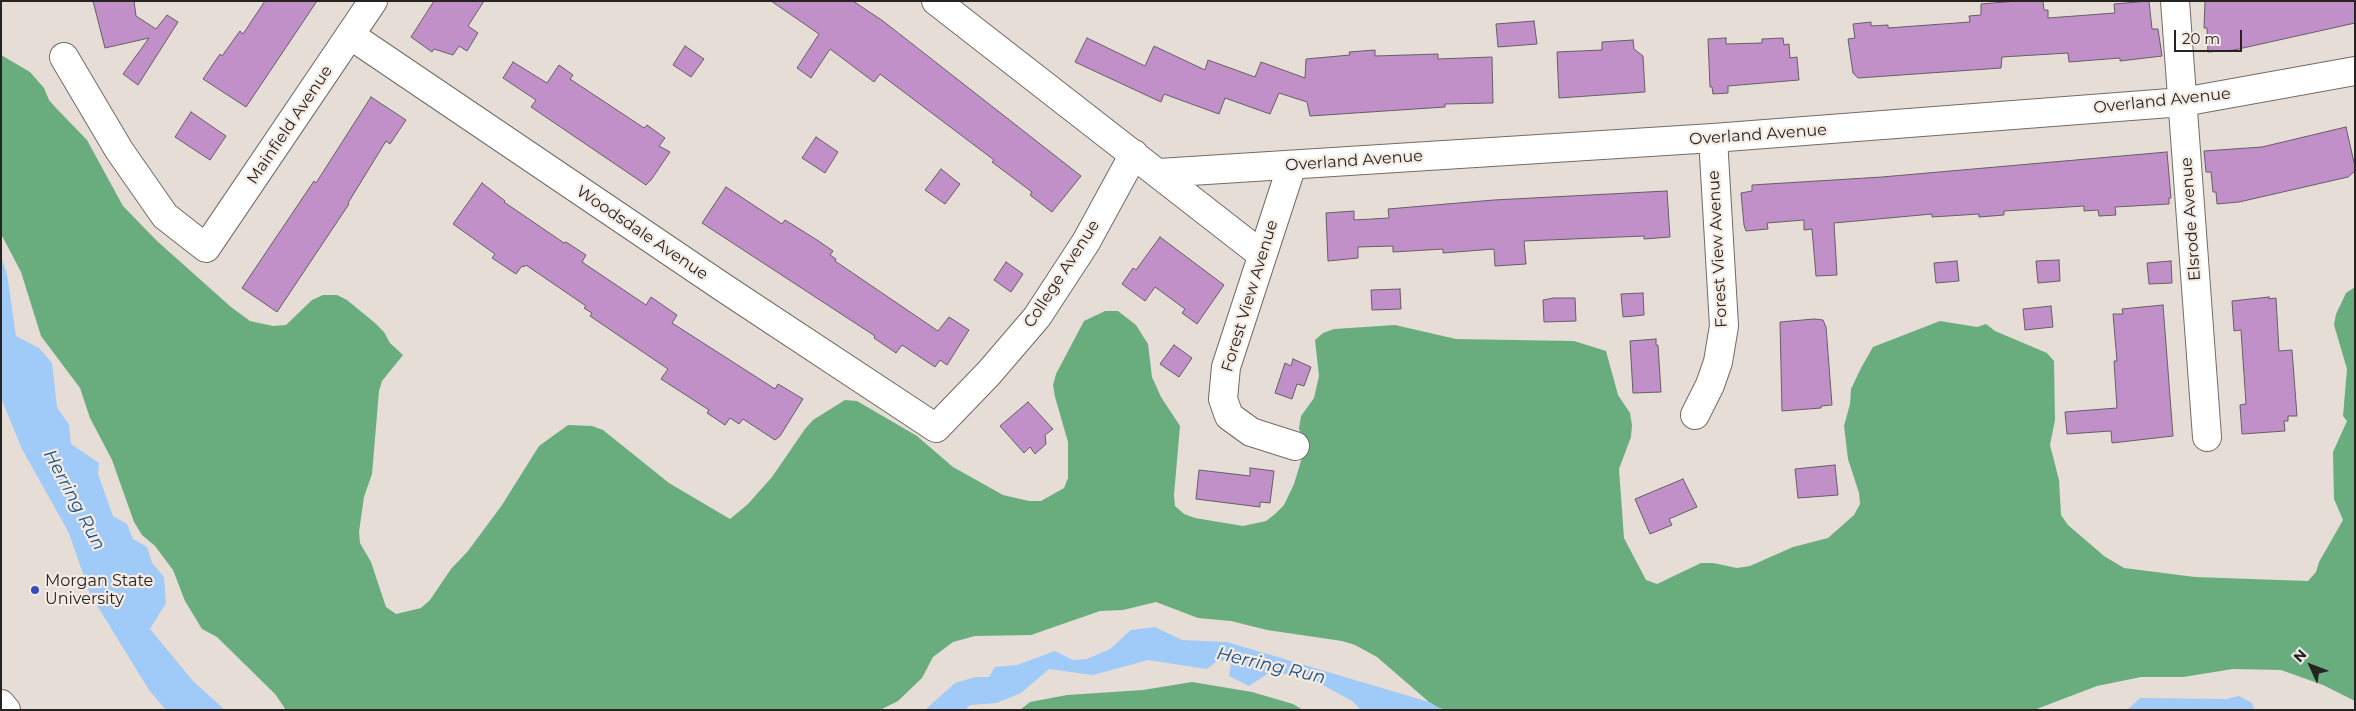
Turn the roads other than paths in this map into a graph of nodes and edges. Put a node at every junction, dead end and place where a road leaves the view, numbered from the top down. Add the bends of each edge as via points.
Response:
1 (373, 1) edge
2 (936, 1) edge
3 (2175, 1) edge
4 (350, 35) junction
5 (64, 57) dead end
6 (2355, 71) edge
7 (2183, 102) junction
8 (1713, 138) junction
9 (1134, 154) junction
10 (1292, 165) junction
11 (1159, 173) junction
12 (1261, 254) junction
13 (1695, 415) dead end
14 (936, 428) joint
15 (2207, 437) dead end
16 (1295, 446) dead end
17 (1, 704) edge
18 (6, 710) edge

1 - 4 street, Mainfield Avenue
2 - 9 street
3 - 7 street, Elsrode Avenue
4 - 5 street, Mainfield Avenue via 206,248 165,216 119,150
4 - 14 street, Woodsdale Avenue
6 - 7 street, Overland Avenue
7 - 8 street, Overland Avenue
7 - 15 street, Elsrode Avenue
8 - 10 street, Overland Avenue
8 - 13 street, Forest View Avenue via 1724,326 1718,362
9 - 11 street
9 - 14 street, College Avenue via 1086,242 1037,317
10 - 11 street, Overland Avenue
10 - 12 street, Forest View Avenue
11 - 12 street
12 - 16 street, Forest View Avenue via 1226,367 1222,399 1229,416 1251,432
17 - 18 street

